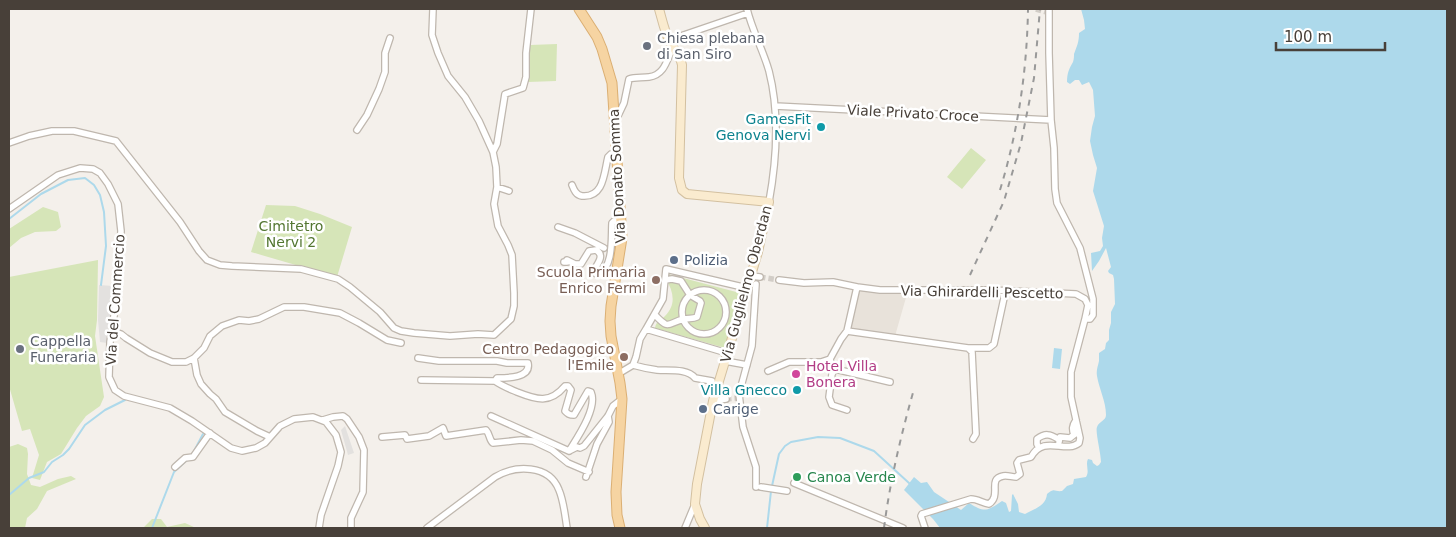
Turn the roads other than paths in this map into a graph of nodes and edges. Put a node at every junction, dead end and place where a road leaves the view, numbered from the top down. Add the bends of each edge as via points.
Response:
1 (434, 9) edge
2 (531, 9) edge
3 (579, 9) edge
4 (659, 9) edge
5 (1049, 9) edge
6 (747, 11) edge
7 (390, 38) dead end
8 (671, 44) junction
9 (775, 106) junction
10 (1051, 120) junction
11 (615, 123) junction
12 (357, 130) dead end
13 (9, 143) edge
14 (493, 152) junction
15 (617, 153) junction
16 (572, 184) dead end
17 (496, 187) junction
18 (509, 191) dead end
19 (769, 202) junction
20 (9, 209) edge
21 (621, 221) junction
22 (558, 227) dead end
23 (604, 248) dead end
24 (564, 262) dead end
25 (751, 276) junction
26 (760, 278) tunnel mouth
27 (665, 280) junction
28 (779, 280) tunnel mouth
29 (716, 281) junction
30 (756, 284) dead end
31 (857, 287) junction
32 (747, 288) junction
33 (1002, 291) junction
34 (712, 292) junction
35 (690, 295) junction
36 (654, 315) junction
37 (683, 319) junction
38 (726, 319) junction
39 (1085, 319) junction
40 (737, 322) junction
41 (646, 329) junction
42 (112, 331) junction
43 (847, 332) junction
44 (706, 335) junction
45 (401, 343) dead end
46 (703, 346) junction
47 (968, 348) junction
48 (726, 357) junction
49 (194, 358) junction
50 (418, 358) dead end
51 (830, 359) junction
52 (633, 365) junction
53 (747, 366) junction
54 (835, 370) junction
55 (768, 371) dead end
56 (618, 374) junction
57 (420, 380) dead end
58 (495, 381) junction
59 (712, 381) dead end
60 (890, 382) dead end
61 (622, 399) junction
62 (726, 399) tunnel mouth
63 (713, 400) junction
64 (847, 410) dead end
65 (491, 416) dead end
66 (608, 416) junction
67 (323, 420) junction
68 (1076, 420) junction
69 (210, 434) junction
70 (382, 436) dead end
71 (1073, 436) junction
72 (270, 437) junction
73 (973, 439) dead end
74 (1057, 440) junction
75 (1042, 447) junction
76 (1071, 447) junction
77 (569, 451) junction
78 (175, 467) dead end
79 (794, 483) dead end
80 (787, 492) dead end
81 (695, 504) junction
82 (319, 528) edge
83 (351, 528) edge
84 (427, 528) edge
85 (567, 528) edge
86 (620, 528) edge
87 (685, 528) edge
88 (705, 528) edge
89 (903, 528) edge
90 (926, 528) edge

1 - 14 street via 432,35 438,53
2 - 14 street via 526,77 523,88 505,94
3 - 11 main road, Via Donato Somma via 597,37 608,67
4 - 8 street
5 - 10 street
6 - 8 street
6 - 9 street, Via Guglielmo Oberdan via 768,70
7 - 12 street via 379,89
8 - 11 street via 659,74 629,79 624,104
8 - 19 street via 682,64 679,178 682,190 687,194
9 - 10 street, Viale Privato Croce
9 - 19 street, Via Guglielmo Oberdan via 776,143
10 - 39 street via 1057,202 1080,248 1092,299 1093,315
11 - 15 main road, Via Donato Somma
13 - 17 street via 52,131 74,131 116,141 207,260 220,265 301,270 338,279 380,312 394,328 414,333 494,335 511,320 514,306 512,255 498,226 494,204
14 - 17 street
15 - 16 street via 608,157 601,188 596,194 578,195
15 - 21 main road, Via Donato Somma
17 - 18 street
19 - 25 street, Via Guglielmo Oberdan
20 - 42 street, Via del Commercio via 65,172 80,168 94,169 100,174 118,204 120,222
21 - 24 street via 612,223 608,261 598,275 594,270 601,255 596,250 589,251 581,264
21 - 56 main road, Via Donato Somma via 621,244 610,321
22 - 23 street
25 - 26 street
25 - 32 street, Via Guglielmo Oberdan
27 - 29 street via 665,270 668,269
27 - 35 street via 681,281
27 - 36 street via 663,299
28 - 31 street, Via Ghirardelli Pescetto via 833,282
29 - 32 street
29 - 34 street
30 - 53 street via 752,346
31 - 33 street, Via Ghirardelli Pescetto
31 - 43 street
32 - 40 street, Via Guglielmo Oberdan
33 - 39 street, Via Ghirardelli Pescetto via 1076,294 1085,298 1088,305
33 - 47 street via 1004,298 994,344 989,348
34 - 35 street via 706,290
34 - 38 street via 725,306
35 - 37 street via 682,308
35 - 37 street via 701,303 697,317
36 - 37 street via 667,325
36 - 41 street
37 - 44 street via 693,332
38 - 40 street
38 - 44 street via 718,330
39 - 68 street via 1072,372 1071,396
40 - 48 street, Via Guglielmo Oberdan
41 - 46 street
41 - 52 street
42 - 49 street via 172,362 186,362
42 - 69 street, Via del Commercio via 109,377 115,390 124,396 170,408
43 - 47 street
43 - 51 street
44 - 46 street
45 - 49 street via 387,340 340,313 284,307 259,319 239,320 222,326
46 - 48 street
47 - 73 street via 972,352 973,370 976,434
48 - 53 street
48 - 63 street, Via Guglielmo Oberdan
49 - 72 street via 202,384 225,412
50 - 58 street via 528,363 527,371 514,378 497,378
51 - 54 street
51 - 55 street via 789,362
52 - 56 street
52 - 59 street via 687,372 696,378
53 - 80 street via 738,398 759,487
54 - 60 street
54 - 64 street via 829,396 832,405
56 - 61 main road, Via Donato Somma
57 - 58 street
58 - 77 street via 530,398 542,400 553,397 568,386 571,390 565,411 571,415 588,391 591,392 592,407
61 - 66 street
61 - 86 main road, Via Donato Somma via 616,492
62 - 63 street
63 - 81 street, Via Guglielmo Oberdan
65 - 77 street
66 - 70 street via 588,475 533,441 493,443 486,430 446,436 443,428 423,438
66 - 77 street via 584,446
67 - 72 street, Via del Commercio via 308,416 294,419 280,426
67 - 82 street via 333,430 341,452 320,515
67 - 83 street, Via del Commercio via 343,416 359,437 364,450 363,492 351,518
68 - 71 street
68 - 76 street via 1080,443
69 - 72 street, Via del Commercio via 242,451 256,448
69 - 78 street via 193,458 185,458
71 - 74 street
71 - 76 street
74 - 75 street
74 - 75 street
74 - 75 street via 1042,436 1037,439 1037,444
74 - 76 street via 1066,448
75 - 90 street via 1030,457 1019,460 1020,474 1016,477 1005,475 996,480 996,494 989,504 971,499 921,516
79 - 89 street
81 - 87 street
81 - 88 street, Via Guglielmo Oberdan
84 - 85 street via 495,476 522,468 537,470 555,482 560,491

